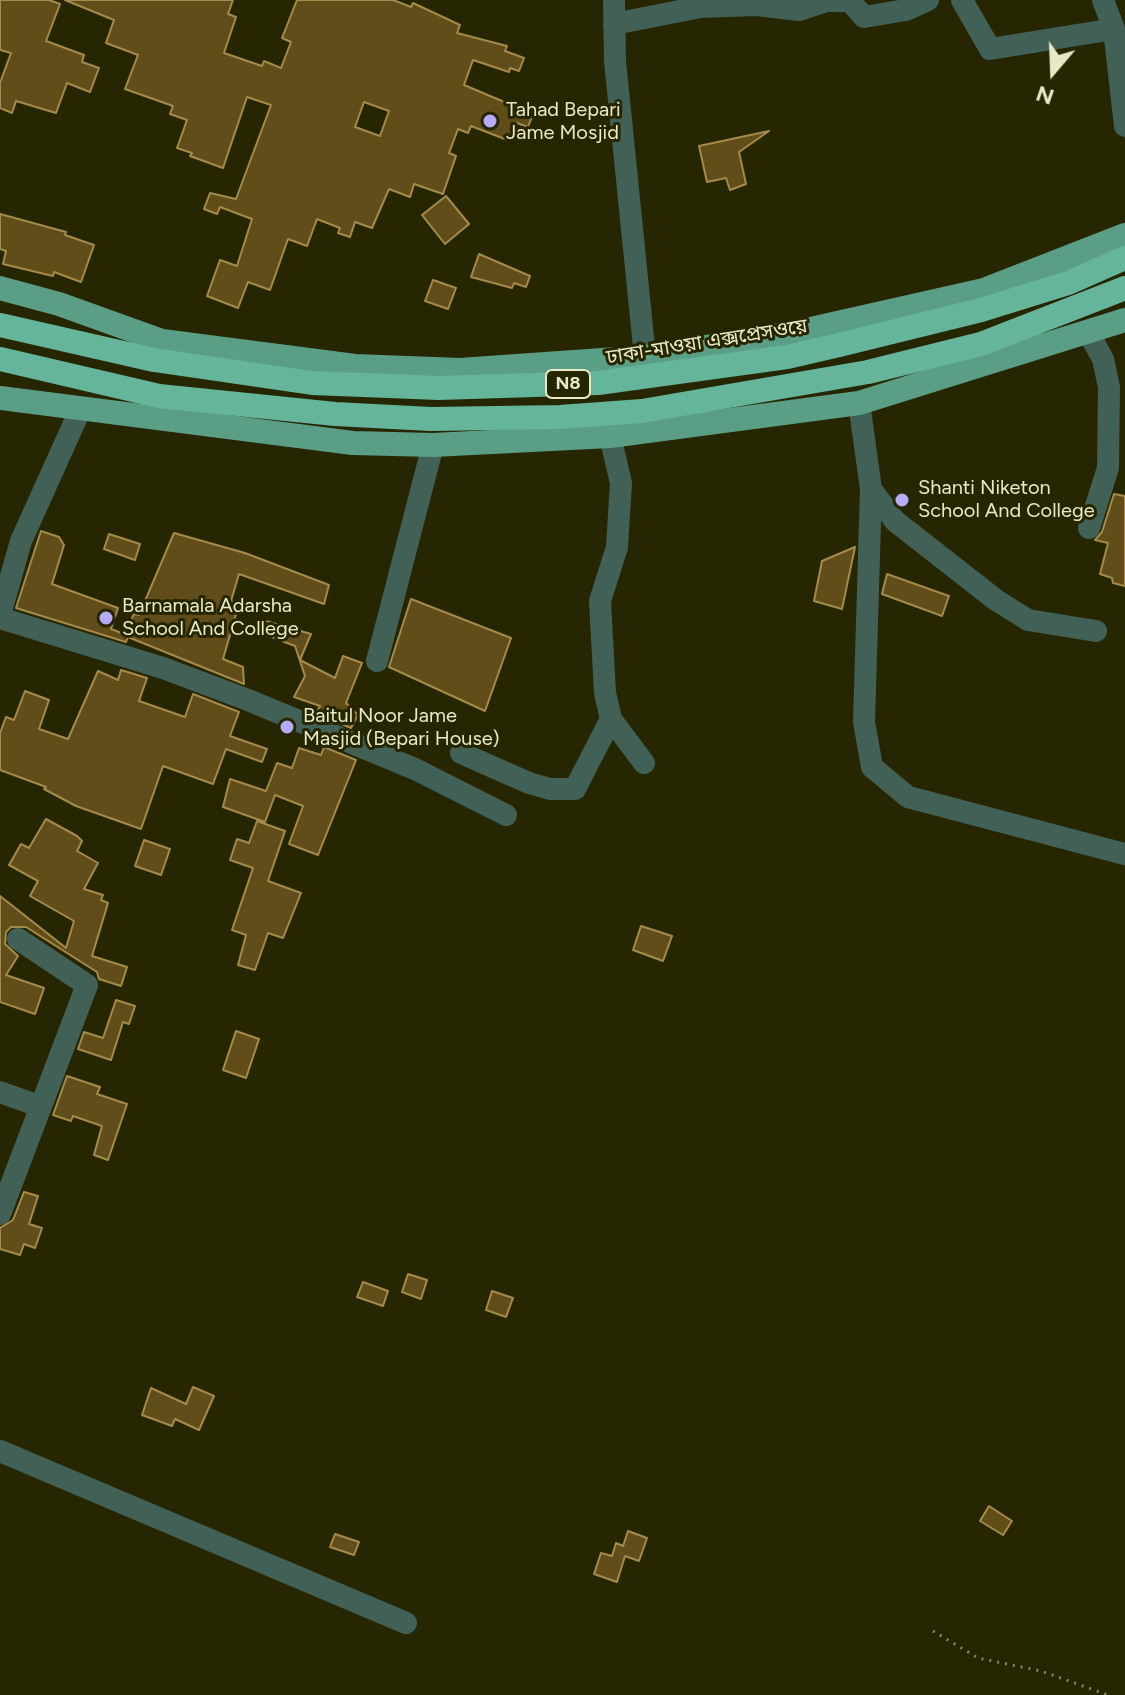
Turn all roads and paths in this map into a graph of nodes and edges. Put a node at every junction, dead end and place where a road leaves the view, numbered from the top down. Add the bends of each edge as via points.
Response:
1 (614, 0) edge
2 (928, 0) edge
3 (962, 0) edge
4 (1103, 0) edge
5 (614, 24) junction
6 (1114, 29) junction
7 (1125, 126) edge
8 (1125, 235) edge
9 (1125, 258) edge
10 (0, 288) edge
11 (1125, 288) edge
12 (1125, 320) edge
13 (0, 325) edge
14 (1089, 334) junction
15 (645, 357) junction
16 (0, 359) edge
17 (0, 398) edge
18 (859, 403) junction
19 (81, 408) junction
20 (610, 436) junction
21 (433, 445) junction
22 (871, 489) junction
23 (1089, 528) dead end
24 (0, 616) edge
25 (1096, 631) dead end
26 (377, 661) dead end
27 (611, 719) junction
28 (461, 753) dead end
29 (644, 763) dead end
30 (506, 815) dead end
31 (1125, 854) edge
32 (18, 939) dead end
33 (0, 1092) edge
34 (39, 1106) junction
35 (0, 1214) edge
36 (0, 1451) edge
37 (406, 1623) dead end
38 (933, 1631) dead end
39 (1108, 1695) edge

1 - 5 street
2 - 5 street via 906,10 864,17 850,1 826,1 799,10 700,7
3 - 6 street via 990,49
4 - 6 street
5 - 15 street
6 - 7 street
8 - 15 main road via 984,290 802,331
9 - 13 highway, ঢাকা-মাওয়া এক্সপ্রেসওয়ে / N8 via 1039,292 839,345 598,383 439,388 312,383 154,360
10 - 15 main road via 162,341 355,366 460,370
11 - 16 highway, N8 via 981,344 868,372 642,411 573,416 431,419 321,413 159,396
12 - 14 main road
14 - 18 main road
14 - 23 street via 1103,359 1109,387 1108,468
17 - 19 main road
18 - 20 main road
18 - 22 street
19 - 21 main road via 353,443
19 - 24 street via 21,541
20 - 21 main road
20 - 27 street via 621,483 617,547 600,601
21 - 26 street
22 - 25 street via 895,521 996,600 1028,620
22 - 31 street via 864,722 872,767 908,797
24 - 30 street via 248,700 415,769
27 - 28 street via 575,789 529,783
27 - 29 street
32 - 34 street via 87,985
33 - 34 street
34 - 35 street
36 - 37 street
38 - 39 path via 978,1658 1041,1671

